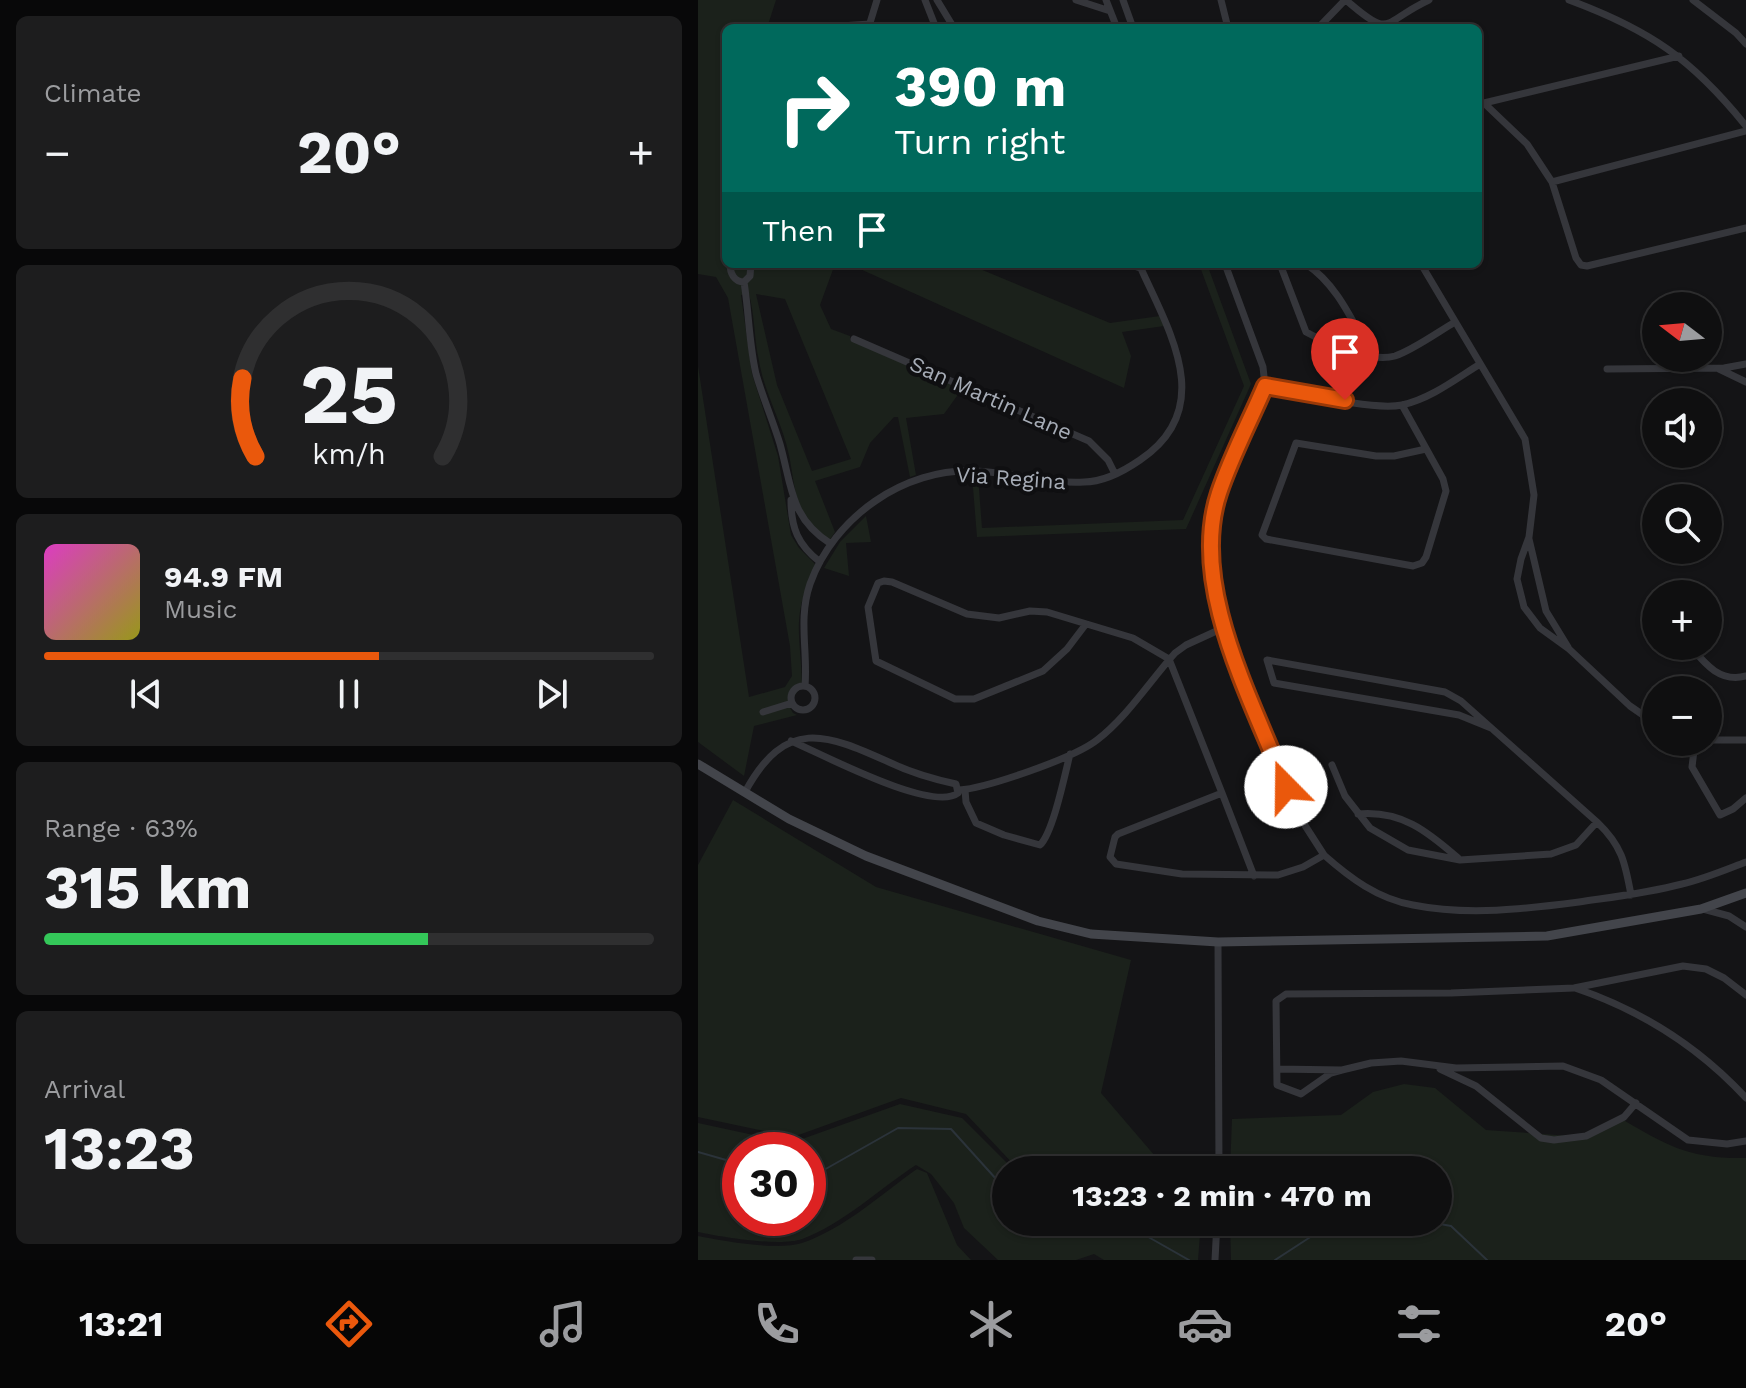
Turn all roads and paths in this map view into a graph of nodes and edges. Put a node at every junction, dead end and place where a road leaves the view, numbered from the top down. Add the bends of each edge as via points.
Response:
1 (877, 0) edge
2 (925, 0) edge
3 (937, 0) edge
4 (1076, 0) edge
5 (1106, 0) edge
6 (1123, 0) edge
7 (1221, 0) edge
8 (1345, 0) edge
9 (1429, 0) edge
10 (1569, 0) edge
11 (1693, 0) edge
12 (1110, 11) junction
13 (870, 24) edge
14 (934, 24) edge
15 (952, 24) edge
16 (1115, 24) edge
17 (1132, 24) edge
18 (1227, 24) edge
19 (1322, 24) edge
20 (1377, 24) edge
21 (1390, 24) edge
22 (1746, 44) edge
23 (1679, 56) junction
24 (1482, 101) edge
25 (1482, 102) edge
26 (1746, 129) edge
27 (1552, 182) junction
28 (1746, 228) edge
29 (730, 268) edge
30 (751, 268) edge
31 (1141, 268) edge
32 (1226, 268) edge
33 (1282, 268) edge
34 (1312, 268) edge
35 (1423, 268) edge
36 (744, 282) junction
37 (1455, 322) junction
38 (854, 339) dead end
39 (1372, 356) junction
40 (1480, 364) junction
41 (1746, 364) edge
42 (1722, 367) edge
43 (1607, 369) dead end
44 (1642, 369) edge
45 (1722, 371) edge
46 (1746, 382) edge
47 (1265, 386) junction
48 (1402, 405) junction
49 (1426, 449) junction
50 (1115, 474) junction
51 (791, 494) junction
52 (1529, 537) junction
53 (831, 544) junction
54 (820, 562) junction
55 (1086, 624) junction
56 (1223, 628) junction
57 (1569, 649) junction
58 (1169, 659) junction
59 (1702, 660) edge
60 (1331, 672) junction
61 (1746, 676) edge
62 (805, 686) junction
63 (1407, 686) junction
64 (1332, 693) junction
65 (792, 703) junction
66 (1410, 706) junction
67 (763, 712) dead end
68 (1642, 714) edge
69 (1491, 728) junction
70 (1722, 740) edge
71 (1746, 740) edge
72 (791, 741) junction
73 (1070, 754) junction
74 (1693, 756) edge
75 (698, 764) edge
76 (1332, 765) dead end
77 (962, 790) junction
78 (745, 792) junction
79 (1222, 793) junction
80 (1746, 798) edge
81 (1358, 814) junction
82 (1597, 822) junction
83 (1324, 855) junction
84 (1460, 860) junction
85 (1746, 862) edge
86 (1254, 876) junction
87 (1746, 893) edge
88 (1631, 895) junction
89 (1701, 909) junction
90 (1746, 927) edge
91 (1218, 942) junction
92 (1614, 980) junction
93 (1574, 988) junction
94 (1746, 995) edge
95 (1613, 1001) junction
96 (1430, 1065) junction
97 (1277, 1069) junction
98 (1482, 1069) junction
99 (1342, 1070) junction
100 (1476, 1086) junction
101 (1746, 1098) edge
102 (1636, 1103) junction
103 (1746, 1141) edge
104 (1219, 1156) edge
105 (1216, 1236) edge
106 (856, 1260) edge
107 (872, 1260) edge
108 (1215, 1260) edge

1 - 13 street
2 - 14 street
3 - 15 street
4 - 12 street
5 - 12 street
6 - 17 street
7 - 18 street
8 - 19 street
8 - 20 street
9 - 21 street
10 - 23 street via 1617,18
11 - 22 street
12 - 16 street
23 - 24 street
23 - 26 street via 1717,90
25 - 27 street via 1527,144
26 - 27 street
27 - 28 street via 1581,265
29 - 36 street
30 - 36 street
31 - 50 street, Via Regina via 1178,350 1181,399 1156,448
32 - 47 street
33 - 39 street via 1306,332
34 - 39 street via 1332,287
35 - 37 street
36 - 51 street via 756,372
37 - 39 street via 1395,356
37 - 40 street
38 - 50 street, San Martin Lane via 1089,441
40 - 48 street
40 - 52 street via 1525,439 1534,495
41 - 42 street
43 - 44 street
45 - 46 street
47 - 48 street via 1371,405
47 - 56 street via 1218,495 1211,538
48 - 49 street
49 - 49 street via 1446,491 1422,563 1413,566 1262,535 1296,443 1376,456
50 - 53 street, Via Regina via 1086,482 972,471 926,477 865,506
51 - 53 street via 814,533
51 - 54 street via 796,538
52 - 57 street via 1546,611
52 - 57 street via 1517,579 1524,607 1540,628
53 - 54 street, Via Regina
54 - 62 street, Via Regina via 803,615
55 - 55 street via 1047,612 999,618 967,614 884,581 878,583 868,607 876,661 963,700 1043,671
55 - 58 street via 1133,638
56 - 58 street
56 - 83 street via 1297,813
57 - 68 street
58 - 73 street via 1108,730
58 - 79 street
59 - 61 street via 1723,676
60 - 63 street
60 - 64 street
60 - 64 street via 1267,660 1274,683
62 - 65 street via 795,689
62 - 65 street via 814,694 812,706 801,711
63 - 66 street
63 - 69 street via 1445,692
64 - 66 street
65 - 67 street
66 - 69 street via 1459,715
69 - 82 street
70 - 71 street
72 - 77 street via 828,737
72 - 77 street via 892,786 936,798 954,797
72 - 78 street via 768,758
73 - 77 street via 979,789
73 - 77 street via 1040,845 976,823
74 - 80 street via 1692,767 1720,815
75 - 78 street
76 - 81 street
78 - 91 street via 866,856 1038,921 1091,934
79 - 86 street
79 - 86 street via 1118,834 1110,857 1116,864 1182,874
81 - 84 street via 1370,828 1408,850
81 - 84 street via 1408,820
82 - 84 street via 1576,845 1551,854
82 - 88 street via 1620,849
83 - 86 street via 1278,875
83 - 88 street via 1372,891 1412,905 1519,910
85 - 88 street via 1684,884
87 - 89 street
89 - 90 street
89 - 91 street via 1547,936
91 - 104 street
92 - 93 street
92 - 94 street via 1683,966 1706,969
92 - 95 street
93 - 95 street
93 - 97 street via 1286,994 1276,1001
95 - 101 street via 1675,1036
96 - 98 street
96 - 99 street via 1401,1061
96 - 100 street
97 - 99 street
97 - 99 street via 1277,1085 1301,1094
98 - 100 street
98 - 102 street via 1563,1066 1601,1080
100 - 102 street via 1534,1135 1554,1140 1586,1136 1624,1117
102 - 103 street via 1688,1140
105 - 108 street
106 - 107 street

